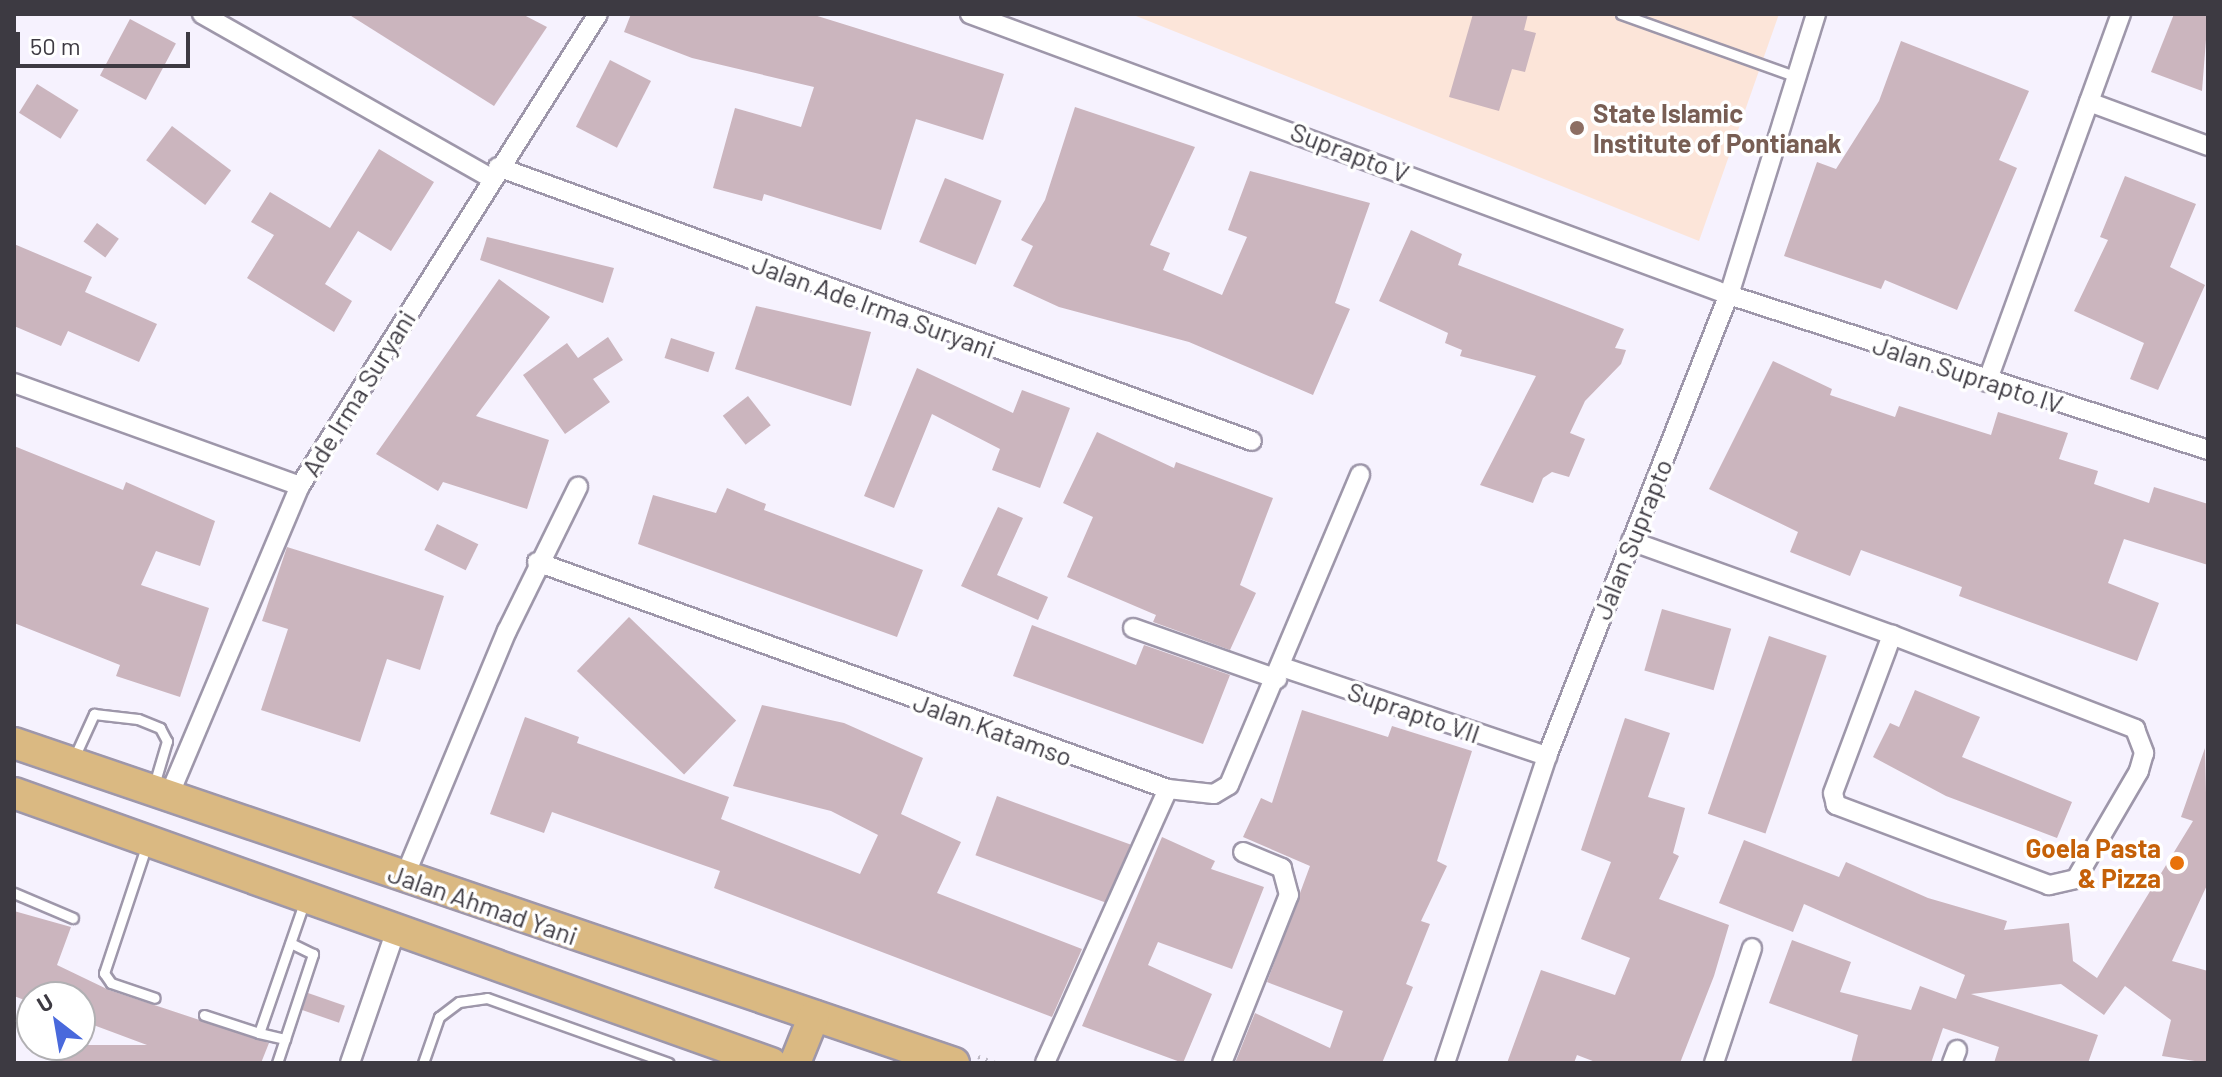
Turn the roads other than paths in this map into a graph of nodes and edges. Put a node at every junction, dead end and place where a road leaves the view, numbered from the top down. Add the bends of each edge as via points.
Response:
1 (202, 14) edge
2 (598, 14) edge
3 (970, 14) edge
4 (1038, 14) edge
5 (1621, 14) edge
6 (1816, 14) edge
7 (2121, 14) edge
8 (1037, 34) junction
9 (1797, 77) junction
10 (2089, 102) junction
11 (2208, 146) edge
12 (495, 172) junction
13 (1729, 295) junction
14 (1987, 382) junction
15 (14, 383) edge
16 (1252, 441) dead end
17 (2208, 450) edge
18 (1360, 475) dead end
19 (300, 486) junction
20 (578, 487) dead end
21 (1631, 541) junction
22 (537, 562) junction
23 (1133, 628) dead end
24 (1892, 635) junction
25 (1280, 673) junction
26 (14, 743) edge
27 (1547, 756) junction
28 (71, 763) junction
29 (1168, 789) junction
30 (14, 793) edge
31 (160, 795) junction
32 (148, 840) junction
33 (1243, 852) dead end
34 (404, 878) junction
35 (14, 893) edge
36 (306, 896) junction
37 (73, 918) dead end
38 (397, 927) junction
39 (290, 943) junction
40 (1752, 948) dead end
41 (155, 998) dead end
42 (204, 1015) dead end
43 (814, 1016) junction
44 (259, 1033) junction
45 (285, 1039) junction
46 (277, 1063) edge
47 (350, 1063) edge
48 (423, 1063) edge
49 (669, 1063) edge
50 (771, 1063) edge
51 (795, 1063) edge
52 (954, 1063) edge
53 (1045, 1063) edge
54 (1222, 1063) edge
55 (1445, 1063) edge
56 (1714, 1063) edge

1 - 12 street, Jalan Ade Irma Suryani
2 - 12 street, Ade Irma Suryani
3 - 8 street, Suprapto V
4 - 8 street
5 - 9 lane
6 - 9 street, Jalan Suprapto
7 - 10 street
8 - 13 street, Suprapto V
9 - 13 street, Jalan Suprapto
10 - 11 street
10 - 14 street
12 - 16 street, Jalan Ade Irma Suryani
12 - 19 street, Ade Irma Suryani
13 - 14 street, Jalan Suprapto IV
13 - 21 street, Jalan Suprapto
14 - 17 street, Jalan Suprapto IV
15 - 19 street
18 - 25 street
19 - 31 street, Ade Irma Suryani
20 - 22 street
21 - 24 street
21 - 27 street, Jalan Suprapto
22 - 29 street, Jalan Katamso
22 - 34 street
23 - 25 street, Suprapto VII
24 - 24 street via 2135,729 2144,753 2139,771 2076,879 2049,885 1836,805 1833,793
25 - 27 street, Suprapto VII
25 - 29 street, Jalan Katamso via 1226,789
26 - 28 main road, Jalan Ahmad Yani
27 - 55 street, Jalan Suprapto
28 - 31 main road, Jalan Ahmad Yani
28 - 31 lane via 94,714 138,719 160,728 167,741
29 - 53 street
30 - 32 main road, Jalan Ahmad Yani
31 - 34 main road, Jalan Ahmad Yani
32 - 36 main road, Jalan Ahmad Yani
32 - 41 lane via 104,973 111,983
33 - 54 street via 1282,868 1289,895
34 - 43 main road, Jalan Ahmad Yani
35 - 37 lane
36 - 38 main road, Jalan Ahmad Yani
36 - 39 lane
38 - 47 street
38 - 50 main road, Jalan Ahmad Yani
39 - 44 lane
39 - 45 lane via 313,954
40 - 56 street
42 - 44 lane
43 - 51 main road
43 - 52 main road, Jalan Ahmad Yani
44 - 45 lane
45 - 46 lane
48 - 49 lane via 439,1017 459,1002 487,998

